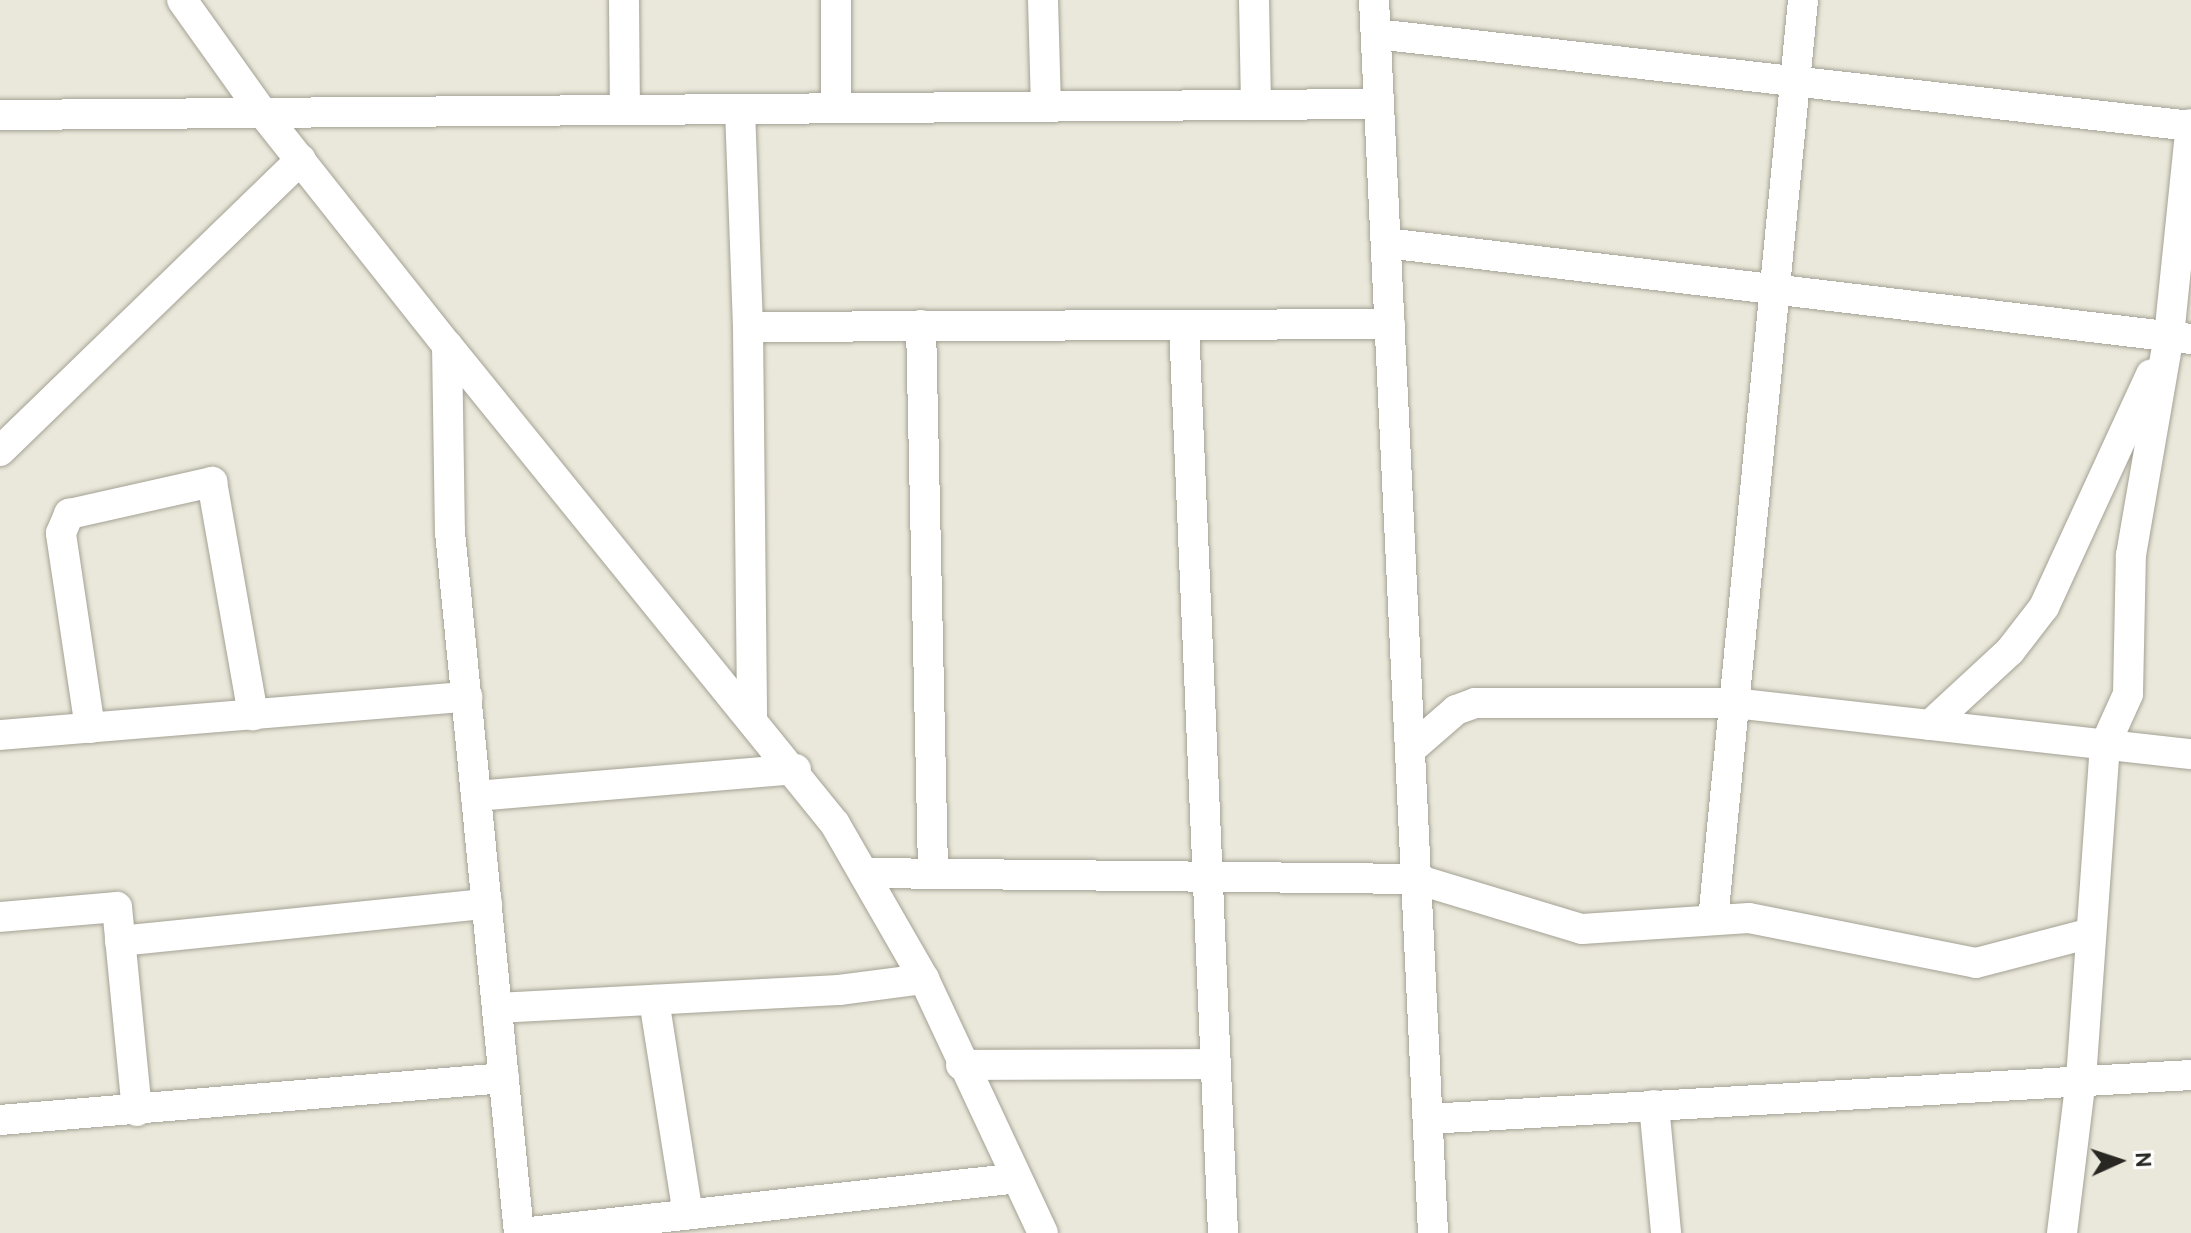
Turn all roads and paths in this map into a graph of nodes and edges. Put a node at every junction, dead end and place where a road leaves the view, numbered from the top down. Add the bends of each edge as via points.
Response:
1 (182, 0) edge
2 (624, 0) edge
3 (836, 0) edge
4 (1043, 0) edge
5 (1254, 0) edge
6 (1374, 0) edge
7 (1803, 0) edge
8 (1376, 34) junction
9 (1791, 84) junction
10 (1379, 104) junction
11 (1256, 105) junction
12 (1046, 106) junction
13 (836, 108) junction
14 (740, 109) junction
15 (625, 110) junction
16 (262, 112) junction
17 (0, 115) edge
18 (2191, 125) edge
19 (301, 159) junction
20 (1386, 243) junction
21 (1772, 288) junction
22 (1390, 324) junction
23 (921, 325) junction
24 (1184, 325) junction
25 (748, 327) junction
26 (2180, 338) edge
27 (447, 345) junction
28 (0, 451) edge
29 (467, 697) junction
30 (1734, 703) junction
31 (253, 715) junction
32 (752, 719) junction
33 (1930, 725) junction
34 (90, 728) junction
35 (0, 735) edge
36 (2105, 745) junction
37 (1410, 750) junction
38 (2191, 754) edge
39 (796, 769) junction
40 (476, 796) junction
41 (933, 872) junction
42 (864, 873) junction
43 (1207, 876) junction
44 (1416, 879) junction
45 (487, 904) junction
46 (0, 917) edge
47 (1713, 920) junction
48 (2091, 933) junction
49 (120, 941) junction
50 (924, 979) junction
51 (654, 1000) junction
52 (497, 1008) junction
53 (1216, 1064) junction
54 (961, 1065) junction
55 (2191, 1075) edge
56 (504, 1078) junction
57 (2081, 1079) junction
58 (1654, 1105) junction
59 (137, 1111) junction
60 (1428, 1119) junction
61 (0, 1120) edge
62 (1016, 1178) junction
63 (688, 1214) junction
64 (520, 1233) edge
65 (1043, 1233) edge
66 (1223, 1233) edge
67 (1433, 1233) edge
68 (1666, 1233) edge
69 (2062, 1233) edge

1 - 16 street
2 - 15 street
3 - 13 street
4 - 12 street
5 - 11 street
6 - 8 street
7 - 9 street
8 - 9 street
8 - 10 street
9 - 18 street
9 - 21 street
10 - 11 street
10 - 20 street
11 - 12 street
12 - 13 street
13 - 14 street
14 - 15 street
14 - 25 street
15 - 16 street
16 - 17 street
16 - 19 street
18 - 26 street
19 - 27 street
19 - 28 street
20 - 21 street
20 - 22 street
21 - 26 street
21 - 30 street
22 - 24 street
22 - 37 street
23 - 24 street
23 - 25 street
23 - 41 street
24 - 43 street
25 - 32 street
26 - 33 street via 2044,607 2010,651
26 - 36 street via 2131,555 2128,694
27 - 29 street via 450,532
27 - 32 street
29 - 31 street
29 - 40 street
30 - 33 street
30 - 37 street via 1475,703 1456,710
30 - 47 street
31 - 34 street
31 - 34 street via 212,482 69,514 61,533
32 - 39 street
33 - 36 street
34 - 35 street
36 - 38 street
36 - 48 street
37 - 44 street
39 - 40 street
39 - 42 street
40 - 45 street
41 - 42 street
41 - 43 street
42 - 50 street
43 - 44 street
43 - 53 street
44 - 47 street via 1582,929
44 - 60 street
45 - 49 street
45 - 52 street
46 - 49 street via 117,907
47 - 48 street via 1749,918 1976,963
48 - 57 street
49 - 59 street
50 - 51 street via 839,990
50 - 54 street
51 - 52 street
51 - 63 street
52 - 56 street
53 - 54 street
53 - 66 street
54 - 62 street
55 - 57 street
56 - 59 street
56 - 64 street
57 - 58 street
57 - 69 street
58 - 60 street
58 - 68 street
59 - 61 street
60 - 67 street
62 - 63 street
62 - 65 street
63 - 64 street

